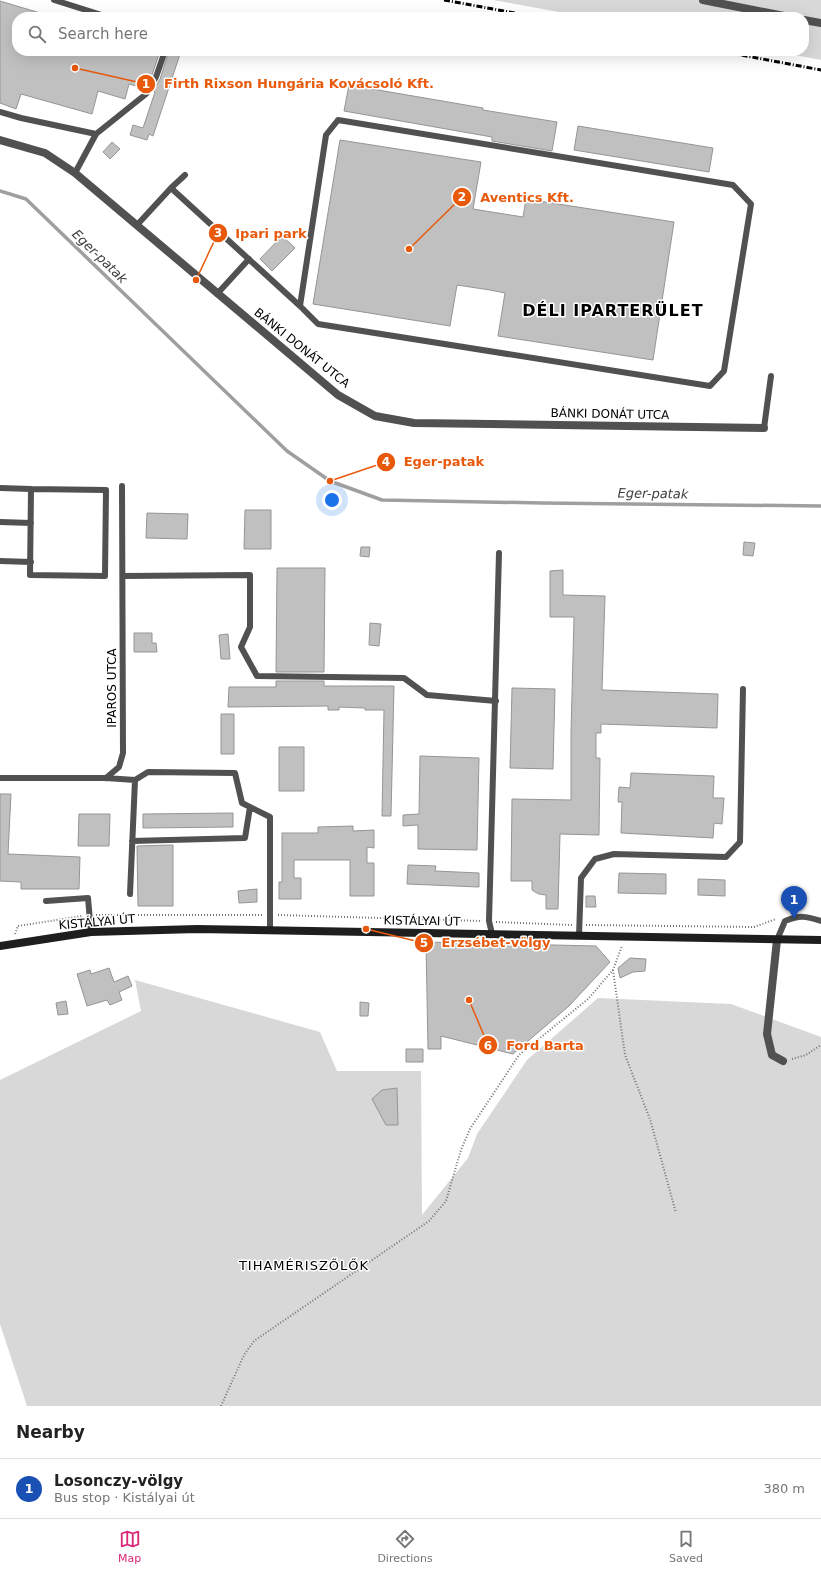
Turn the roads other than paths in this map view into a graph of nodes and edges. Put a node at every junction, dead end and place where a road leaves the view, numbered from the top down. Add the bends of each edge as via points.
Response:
1 (54, 0) edge
2 (703, 0) edge
3 (92, 12) edge
4 (764, 12) edge
5 (809, 21) edge
6 (821, 23) edge
7 (163, 56) edge
8 (0, 112) edge
9 (96, 134) junction
10 (0, 140) edge
11 (75, 173) junction
12 (185, 175) dead end
13 (171, 188) junction
14 (137, 225) junction
15 (249, 259) junction
16 (217, 294) junction
17 (300, 306) junction
18 (771, 376) dead end
19 (764, 428) joint
20 (122, 486) dead end
21 (0, 488) edge
22 (31, 489) junction
23 (0, 522) edge
24 (31, 523) junction
25 (499, 553) dead end
26 (0, 561) edge
27 (31, 562) junction
28 (123, 576) junction
29 (743, 689) dead end
30 (496, 701) junction
31 (0, 778) edge
32 (106, 778) junction
33 (135, 780) junction
34 (250, 807) junction
35 (132, 841) junction
36 (130, 894) dead end
37 (46, 901) dead end
38 (821, 921) edge
39 (270, 930) junction
40 (90, 932) junction
41 (492, 934) junction
42 (579, 936) junction
43 (777, 940) junction
44 (821, 940) edge
45 (0, 946) edge
46 (784, 1061) road end

1 - 3 lane
2 - 4 street
5 - 6 street
7 - 9 lane via 156,77 146,94
8 - 9 lane
9 - 11 lane
10 - 11 street, BÁNKI DONÁT UTCA via 45,153
11 - 14 street, BÁNKI DONÁT UTCA
12 - 13 lane
13 - 14 lane
13 - 15 lane
14 - 16 street, BÁNKI DONÁT UTCA
15 - 16 lane
15 - 17 lane
16 - 19 street, BÁNKI DONÁT UTCA via 338,395 375,416 414,423
17 - 17 lane via 318,324 710,386 724,371 751,204 733,185 338,120 326,135
18 - 19 lane
20 - 28 lane, IPAROS UTCA
21 - 22 lane
22 - 24 lane
22 - 27 lane via 106,490 105,576 30,575
23 - 24 lane
24 - 27 lane
25 - 30 lane
26 - 27 lane
28 - 30 lane via 250,575 250,627 241,646 257,676 404,678 427,696
28 - 32 lane, IPAROS UTCA via 123,753 119,767
29 - 42 lane via 740,842 726,857 614,854 595,859 581,878
30 - 41 lane via 490,921
31 - 32 lane
32 - 33 lane
33 - 34 lane via 148,772 236,773 242,803
33 - 35 lane
34 - 35 lane via 245,838
34 - 39 lane via 270,817
35 - 36 lane
37 - 40 lane via 88,898
38 - 43 lane via 798,916 785,921
39 - 40 main road, KISTÁLYAI ÚT
39 - 41 main road, KISTÁLYAI ÚT
40 - 45 main road, KISTÁLYAI ÚT
41 - 42 main road, KISTÁLYAI ÚT
42 - 43 main road, KISTÁLYAI ÚT
43 - 44 main road, KISTÁLYAI ÚT
43 - 46 street via 767,1034 772,1055

